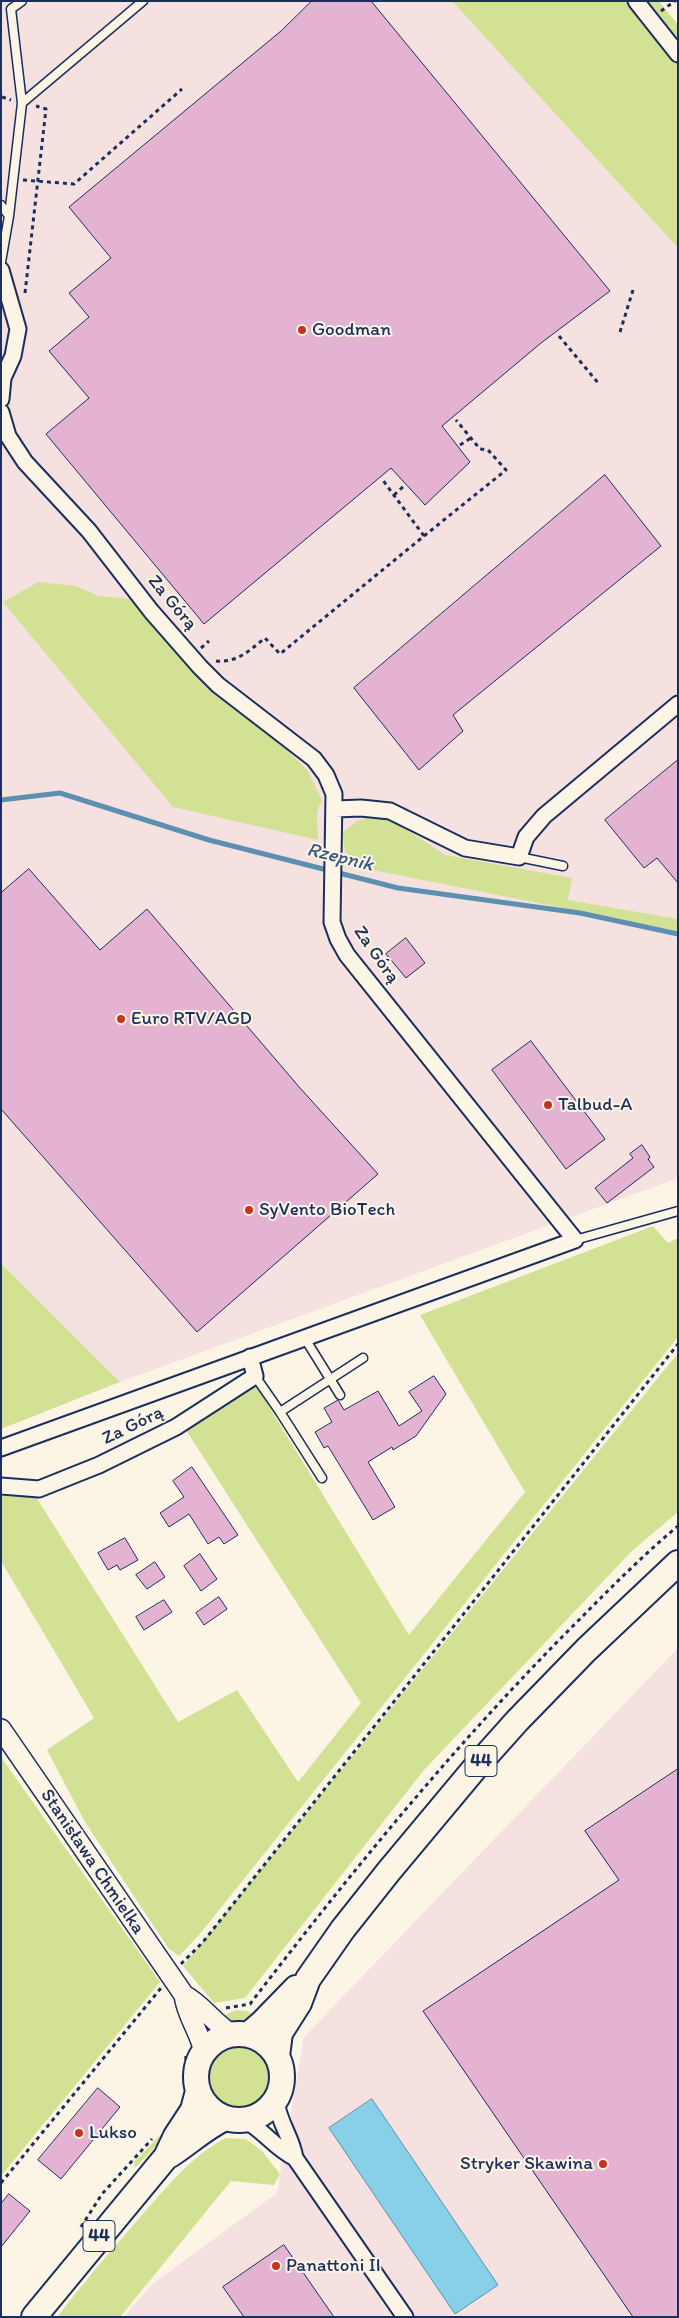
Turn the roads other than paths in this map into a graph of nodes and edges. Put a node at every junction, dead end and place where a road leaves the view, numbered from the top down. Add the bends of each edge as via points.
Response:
1 (22, 1) edge
2 (143, 1) edge
3 (636, 1) edge
4 (678, 54) edge
5 (22, 103) junction
6 (1, 205) edge
7 (9, 216) junction
8 (1, 262) edge
9 (1, 270) edge
10 (1, 399) edge
11 (1, 412) edge
12 (678, 704) edge
13 (335, 809) junction
14 (519, 857) junction
15 (563, 866) dead end
16 (678, 1210) edge
17 (575, 1240) junction
18 (304, 1338) junction
19 (250, 1357) junction
20 (363, 1358) dead end
21 (255, 1376) junction
22 (330, 1378) junction
23 (340, 1395) dead end
24 (280, 1412) junction
25 (1, 1448) edge
26 (322, 1478) dead end
27 (1, 1486) edge
28 (678, 1562) edge
29 (1, 1729) edge
30 (308, 1979) junction
31 (184, 1995) junction
32 (240, 2035) junction
33 (195, 2052) junction
34 (283, 2060) junction
35 (192, 2087) junction
36 (281, 2101) junction
37 (235, 2119) junction
38 (166, 2158) junction
39 (295, 2158) junction
40 (34, 2317) edge
41 (405, 2317) edge

1 - 5 lane via 11,9
2 - 5 lane
3 - 4 street
5 - 7 lane
6 - 7 lane
7 - 8 lane
9 - 10 street via 18,329 13,356 3,378
11 - 13 street, Za Górą via 8,436 25,462 89,531 151,611 200,667 218,685 314,759 329,781
12 - 14 street via 544,816 526,837
13 - 14 street via 390,811 465,848
13 - 17 street, Za Górą via 332,922 346,955
14 - 15 lane
16 - 17 lane
17 - 18 street, Za Górą
18 - 19 street, Za Górą
18 - 22 lane
19 - 21 street
19 - 25 street, Za Górą
20 - 22 lane
21 - 24 lane
21 - 27 street, Za Górą via 176,1427 99,1465 39,1489
22 - 23 lane
22 - 24 lane
24 - 26 lane
28 - 30 main road, 44 via 586,1650 475,1768 343,1929
29 - 31 street, Stanisława Chmielka
30 - 32 main road, 44 via 288,1994 268,2018
30 - 34 main road, 44 via 280,2033
31 - 32 street, Stanisława Chmielka via 196,2001 216,2024
31 - 33 street, Stanisława Chmielka via 185,2008 199,2035
32 - 33 main road, 44 via 217,2040
32 - 34 main road via 264,2042
33 - 35 main road, 44 via 196,2075
34 - 36 main road, 44
35 - 37 main road via 208,2108
35 - 38 main road, 44 via 193,2110
36 - 37 main road, 44 via 263,2114
36 - 39 street via 278,2114 293,2145
37 - 38 main road, 44 via 207,2127
37 - 39 street via 262,2131 282,2152
38 - 40 main road, 44
39 - 41 street

